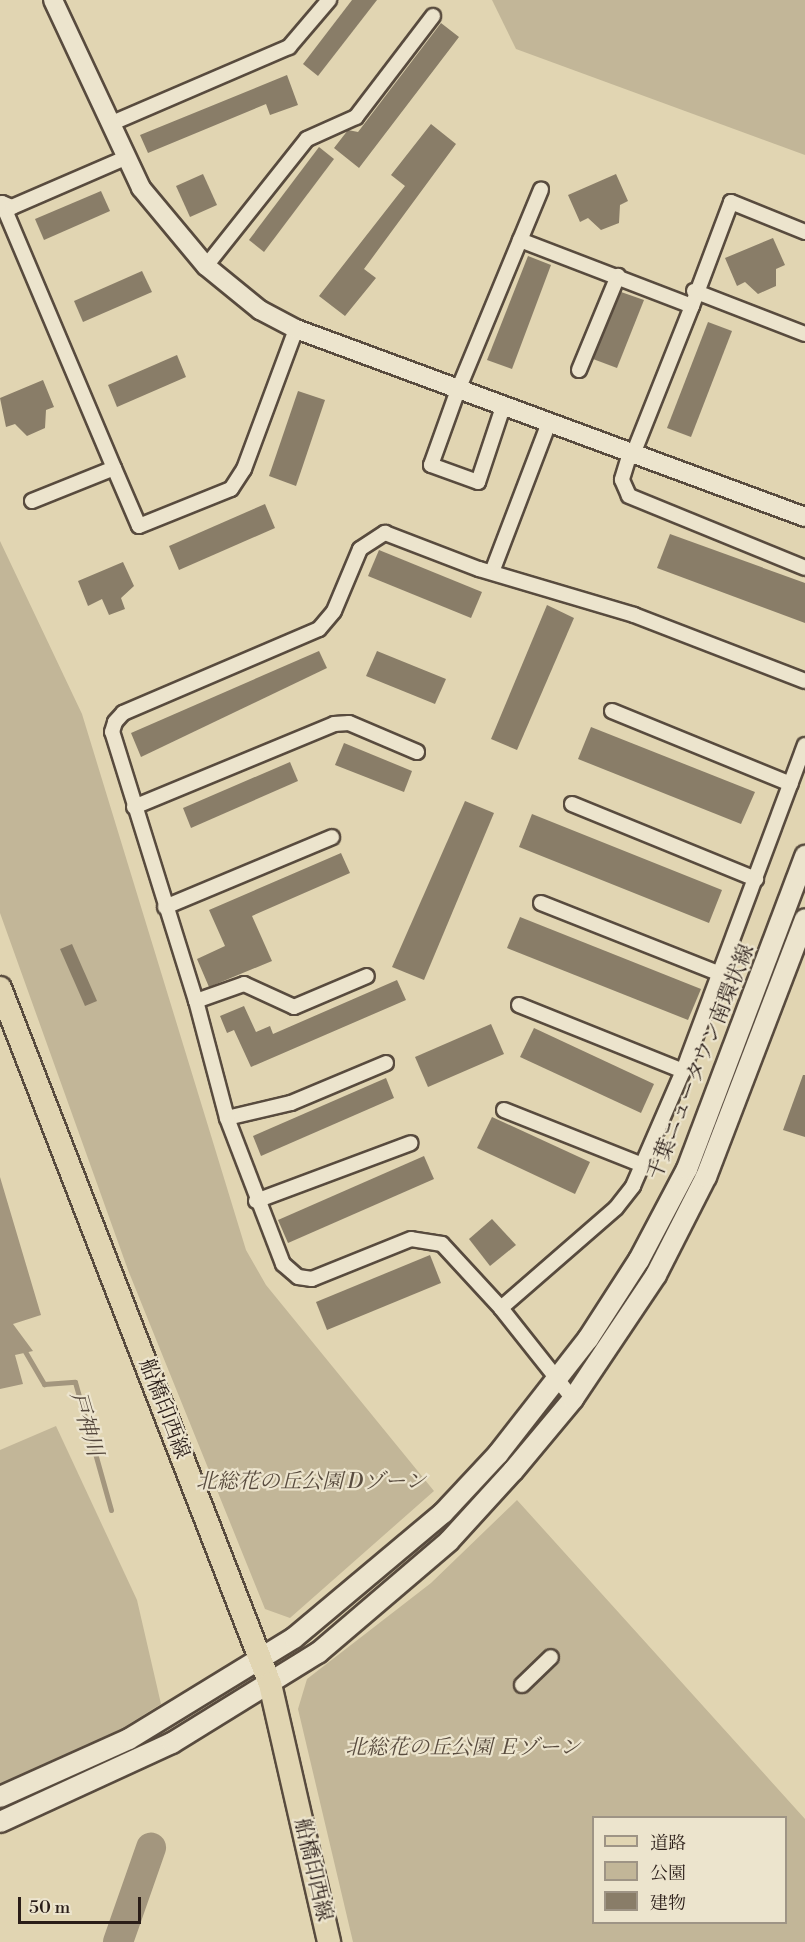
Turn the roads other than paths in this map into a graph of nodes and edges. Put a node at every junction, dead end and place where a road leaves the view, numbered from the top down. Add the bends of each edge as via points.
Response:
1 (53, 0) edge
2 (330, 0) edge
3 (433, 16) dead end
4 (110, 124) junction
5 (125, 158) junction
6 (542, 190) dead end
7 (805, 232) edge
8 (520, 240) junction
9 (206, 266) junction
10 (618, 276) junction
11 (694, 291) junction
12 (692, 306) junction
13 (296, 329) junction
14 (805, 334) edge
15 (579, 370) dead end
16 (458, 390) junction
17 (503, 407) junction
18 (549, 423) junction
19 (631, 453) junction
20 (114, 468) junction
21 (32, 501) dead end
22 (805, 517) edge
23 (805, 568) edge
24 (492, 572) junction
25 (805, 681) edge
26 (612, 711) dead end
27 (805, 744) edge
28 (417, 752) dead end
29 (791, 783) junction
30 (572, 804) dead end
31 (134, 807) junction
32 (332, 837) dead end
33 (805, 855) edge
34 (756, 879) junction
35 (799, 893) edge
36 (541, 903) dead end
37 (165, 907) junction
38 (805, 919) edge
39 (720, 974) junction
40 (367, 976) dead end
41 (0, 988) edge
42 (196, 1001) junction
43 (519, 1005) dead end
44 (386, 1063) dead end
45 (683, 1071) junction
46 (504, 1110) dead end
47 (227, 1118) junction
48 (411, 1143) dead end
49 (642, 1165) junction
50 (256, 1201) junction
51 (501, 1308) junction
52 (558, 1381) junction
53 (573, 1399) junction
54 (551, 1657) dead end
55 (261, 1658) junction
56 (270, 1684) junction
57 (522, 1685) dead end
58 (0, 1797) edge
59 (0, 1822) edge
60 (329, 1942) edge

1 - 4 street
2 - 4 street via 289,47
3 - 9 street via 356,117 308,139
4 - 5 street
5 - 9 street via 159,212
5 - 20 street via 12,207 2,203
6 - 8 street
7 - 11 street via 731,202
8 - 10 street
8 - 16 street
9 - 13 street via 261,310
10 - 12 street
10 - 15 street
11 - 12 street
11 - 14 street
12 - 19 street
13 - 16 street
13 - 20 street via 244,469 231,489 139,526
16 - 17 street
16 - 17 street via 431,465 478,482
17 - 18 street
18 - 19 street
18 - 24 street
19 - 22 street
19 - 23 street via 622,480 629,496
20 - 21 street
24 - 25 street via 634,615
24 - 31 street via 397,534 374,536 360,549 334,611 320,629 123,713 115,722 112,732
26 - 29 street
27 - 29 street
28 - 31 street via 349,723 334,724
29 - 34 street
30 - 34 street
31 - 37 street
32 - 37 street
33 - 35 main road, 千葉ニュータウン南環状線
34 - 39 street
35 - 52 main road, 千葉ニュータウン南環状線 via 687,1169 639,1260
36 - 39 street
37 - 42 street
38 - 53 main road via 706,1177 656,1275
39 - 45 street
40 - 42 street via 294,1007 244,984
41 - 55 main road, 船橋印西線
42 - 47 street
43 - 45 street
44 - 47 street via 291,1103
45 - 49 street
46 - 49 street
47 - 50 street
48 - 50 street
49 - 51 street via 616,1208
50 - 51 street via 283,1264 298,1276 320,1277 411,1239 428,1239 449,1250
51 - 52 street
52 - 53 street
52 - 55 main road, 千葉ニュータウン南環状線 via 443,1513 294,1638
53 - 56 main road via 449,1541 318,1653
54 - 57 street
55 - 56 main road, 船橋印西線
55 - 58 main road, 千葉ニュータウン南環状線 via 129,1739
56 - 59 main road via 162,1749
56 - 60 main road, 船橋印西線

